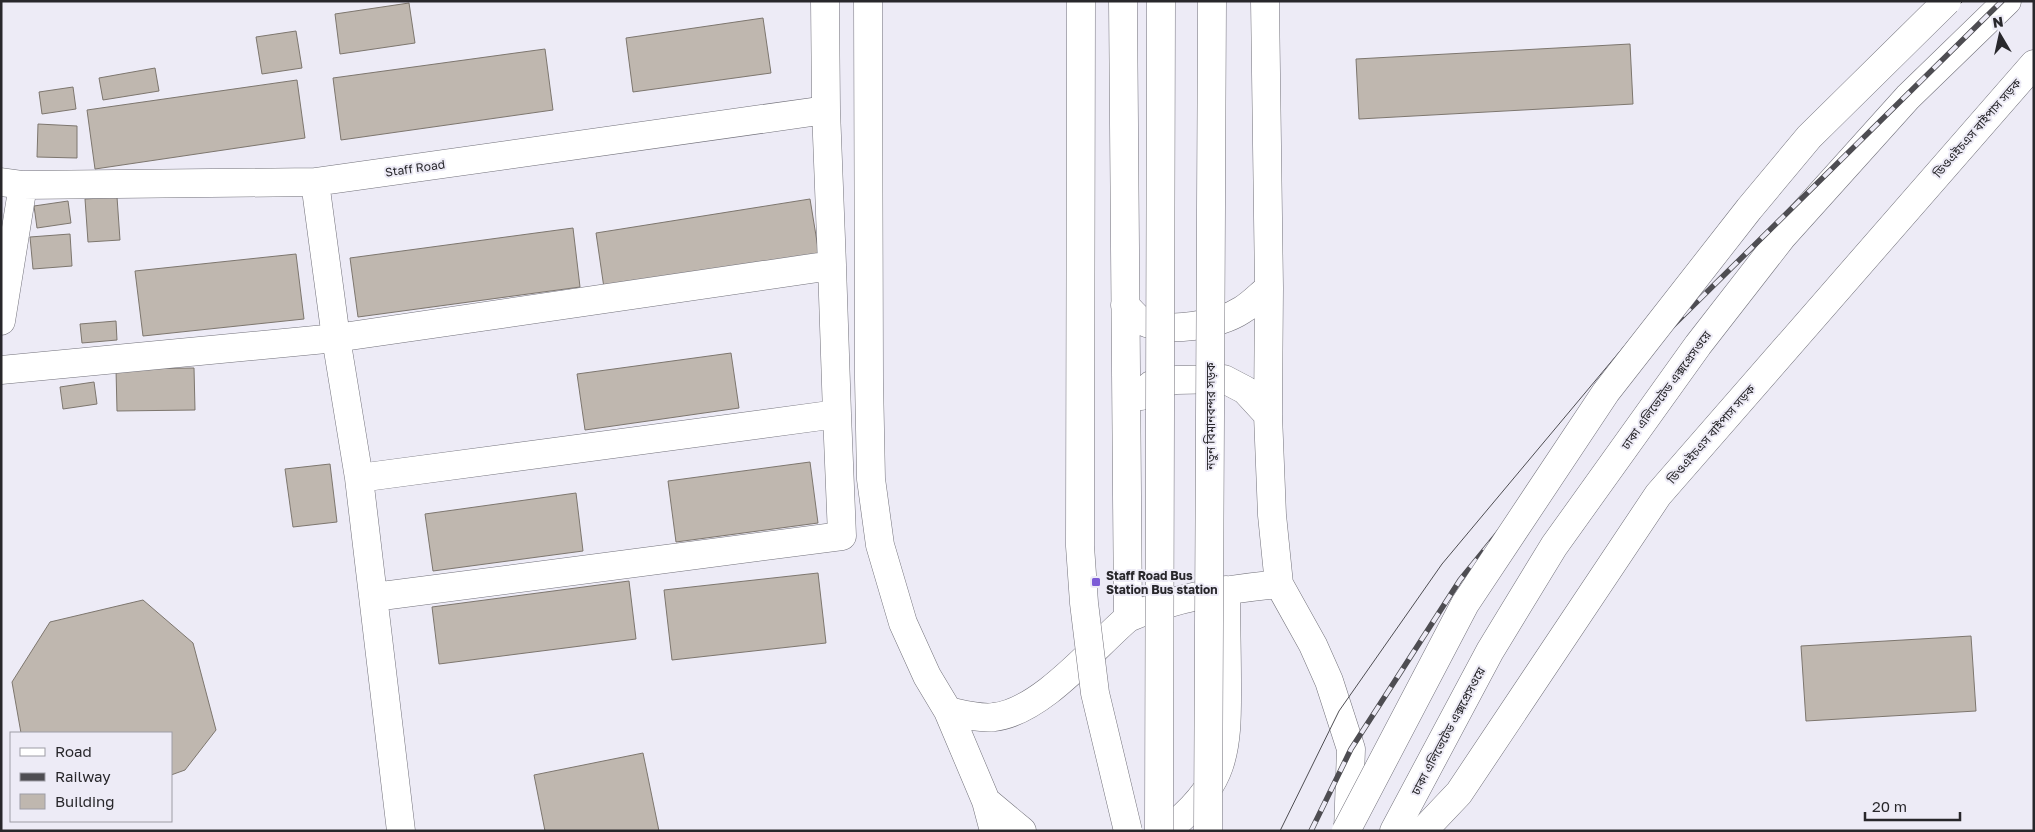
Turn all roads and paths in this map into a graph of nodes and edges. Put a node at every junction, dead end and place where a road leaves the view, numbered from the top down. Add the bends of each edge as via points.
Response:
1 (825, 1) edge
2 (868, 1) edge
3 (1081, 1) edge
4 (1123, 1) edge
5 (1161, 1) edge
6 (1212, 1) edge
7 (1266, 1) edge
8 (1947, 1) edge
9 (2007, 1) edge
10 (2034, 64) edge
11 (826, 110) junction
12 (315, 182) junction
13 (12, 184) edge
14 (1269, 288) junction
15 (1126, 305) junction
16 (1, 321) edge
17 (423, 325) junction
18 (363, 334) junction
19 (1, 370) edge
20 (1268, 414) junction
21 (1127, 418) junction
22 (408, 471) junction
23 (359, 478) junction
24 (1279, 584) junction
25 (1226, 590) junction
26 (374, 596) junction
27 (1128, 618) junction
28 (948, 712) junction
29 (986, 801) junction
30 (400, 831) edge
31 (994, 831) edge
32 (1022, 831) edge
33 (1128, 831) edge
34 (1159, 831) edge
35 (1166, 831) edge
36 (1208, 831) edge
37 (1347, 831) edge
38 (1394, 831) edge
39 (1423, 831) edge

1 - 11 main road
2 - 28 main road via 871,480 880,545 903,623
3 - 33 main road, bridge via 1081,556 1096,693
4 - 15 main road
5 - 34 main road, bridge
6 - 36 main road, নতুন বিমানবন্দর সড়ক, bridge
7 - 14 main road
8 - 37 main road, bridge via 1809,137 1606,392 1466,604
9 - 38 main road, ঢাকা এলিভেটেড এক্সপ্রেসওয়ে via 1908,97 1782,237 1698,346 1554,546 1490,651
10 - 39 main road, ডিওএইচএস বাইপাস সড়ক via 1658,495 1459,793
11 - 12 main road, Staff Road
11 - 17 main road via 832,265
12 - 13 main road, Staff Road
12 - 18 main road
13 - 16 main road
14 - 15 main road via 1242,310 1222,320 1202,324 1160,327 1140,320
14 - 20 main road
15 - 21 main road
17 - 18 main road
17 - 22 main road via 832,266 837,414
18 - 19 main road
18 - 23 main road
20 - 21 main road via 1245,390 1224,379 1176,380 1151,385
20 - 24 main road via 1272,515
21 - 27 main road
22 - 23 main road
22 - 26 main road via 838,414 842,536
23 - 26 main road
24 - 25 main road
24 - 37 main road via 1313,644 1351,749
25 - 27 main road via 1179,600
25 - 35 main road via 1227,708 1219,768 1203,796
26 - 30 main road
27 - 28 main road via 1044,694 1015,711 993,717
28 - 29 main road
29 - 31 main road
29 - 32 main road

